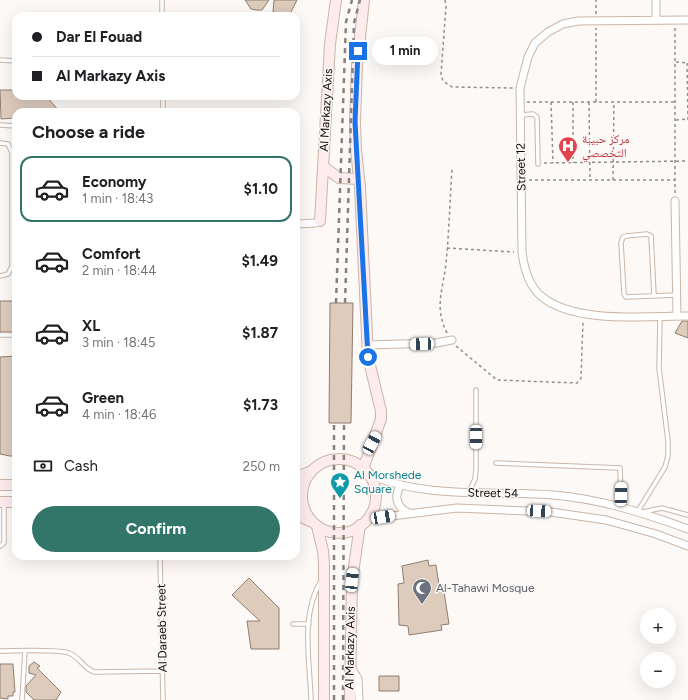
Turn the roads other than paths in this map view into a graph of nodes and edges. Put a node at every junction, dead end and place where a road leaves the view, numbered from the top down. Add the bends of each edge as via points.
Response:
1 (162, 0) edge
2 (336, 0) edge
3 (364, 0) edge
4 (656, 0) edge
5 (162, 12) edge
6 (656, 19) junction
7 (688, 20) edge
8 (0, 60) edge
9 (12, 61) edge
10 (520, 115) junction
11 (0, 125) edge
12 (12, 126) edge
13 (0, 143) edge
14 (12, 149) edge
15 (538, 164) road end
16 (324, 167) junction
17 (359, 179) junction
18 (675, 201) road end
19 (320, 221) joint
20 (300, 224) edge
21 (12, 266) edge
22 (0, 276) edge
23 (654, 295) junction
24 (677, 295) junction
25 (660, 316) junction
26 (677, 316) junction
27 (688, 316) edge
28 (0, 335) edge
29 (12, 335) edge
30 (452, 340) road end
31 (367, 345) junction
32 (476, 390) dead end
33 (496, 463) dead end
34 (312, 471) junction
35 (366, 472) junction
36 (300, 476) edge
37 (0, 485) edge
38 (12, 485) edge
39 (401, 485) junction
40 (468, 493) junction
41 (2, 502) edge
42 (620, 506) junction
43 (640, 512) junction
44 (410, 513) junction
45 (688, 515) edge
46 (300, 517) edge
47 (364, 522) junction
48 (315, 524) junction
49 (688, 529) edge
50 (0, 546) edge
51 (688, 546) edge
52 (160, 560) edge
53 (324, 577) junction
54 (294, 624) dead end
55 (309, 624) junction
56 (0, 651) edge
57 (25, 651) junction
58 (350, 664) junction
59 (163, 671) junction
60 (22, 700) edge
61 (163, 700) edge
62 (311, 700) edge
63 (324, 700) edge
64 (350, 700) edge
65 (359, 700) edge

1 - 5 lane
2 - 16 main road, Al Markazy Axis via 330,44
3 - 17 main road via 355,94 355,143
4 - 6 street
6 - 7 street, Street 12
6 - 10 street, Street 12 via 596,19 563,24 548,32 536,43 528,57 520,88
8 - 9 lane
10 - 15 lane via 533,114 537,117
10 - 25 street, Street 12 via 522,252 527,275 540,295 553,305 568,311 608,316
11 - 12 lane
13 - 14 lane via 8,144
16 - 17 main road via 340,178
16 - 19 main road, Al Markazy Axis
17 - 31 main road
18 - 24 street
19 - 20 street
21 - 22 lane via 8,274
23 - 23 lane via 629,297 624,294 621,243 626,236 651,236
23 - 24 lane
24 - 26 street
25 - 26 street, Street 12
25 - 43 lane via 659,368 668,456
26 - 27 street, Street 12
28 - 29 lane
30 - 31 street via 436,343
31 - 35 main road via 381,419
32 - 40 lane via 476,474
33 - 42 lane via 620,468
34 - 35 main road via 319,465 335,459 352,462
34 - 36 main road
34 - 48 main road via 304,485 302,502 304,510
35 - 39 street, Street 54
35 - 47 main road via 375,489 375,497 371,513
37 - 38 main road
39 - 40 street, Street 54 via 434,492
39 - 44 street via 397,493 397,502 402,509
40 - 42 street, Street 54 via 554,496
41 - 50 lane via 4,543
42 - 43 street, Street 54
43 - 45 lane via 662,508
43 - 49 street, Street 54
44 - 47 street, Street 54
44 - 51 street, Street 54 via 464,508 570,513 612,521
46 - 48 main road
47 - 48 main road via 339,533
47 - 58 main road, Al Markazy Axis via 352,580
48 - 53 main road via 323,551
52 - 59 lane, Al Daraeb Street
53 - 55 lane via 312,602
53 - 63 main road
54 - 55 lane
55 - 62 lane
56 - 57 lane
57 - 59 lane via 71,654 94,672
57 - 60 lane
58 - 64 main road, Al Markazy Axis
58 - 65 street via 358,679
59 - 61 lane, Al Daraeb Street

